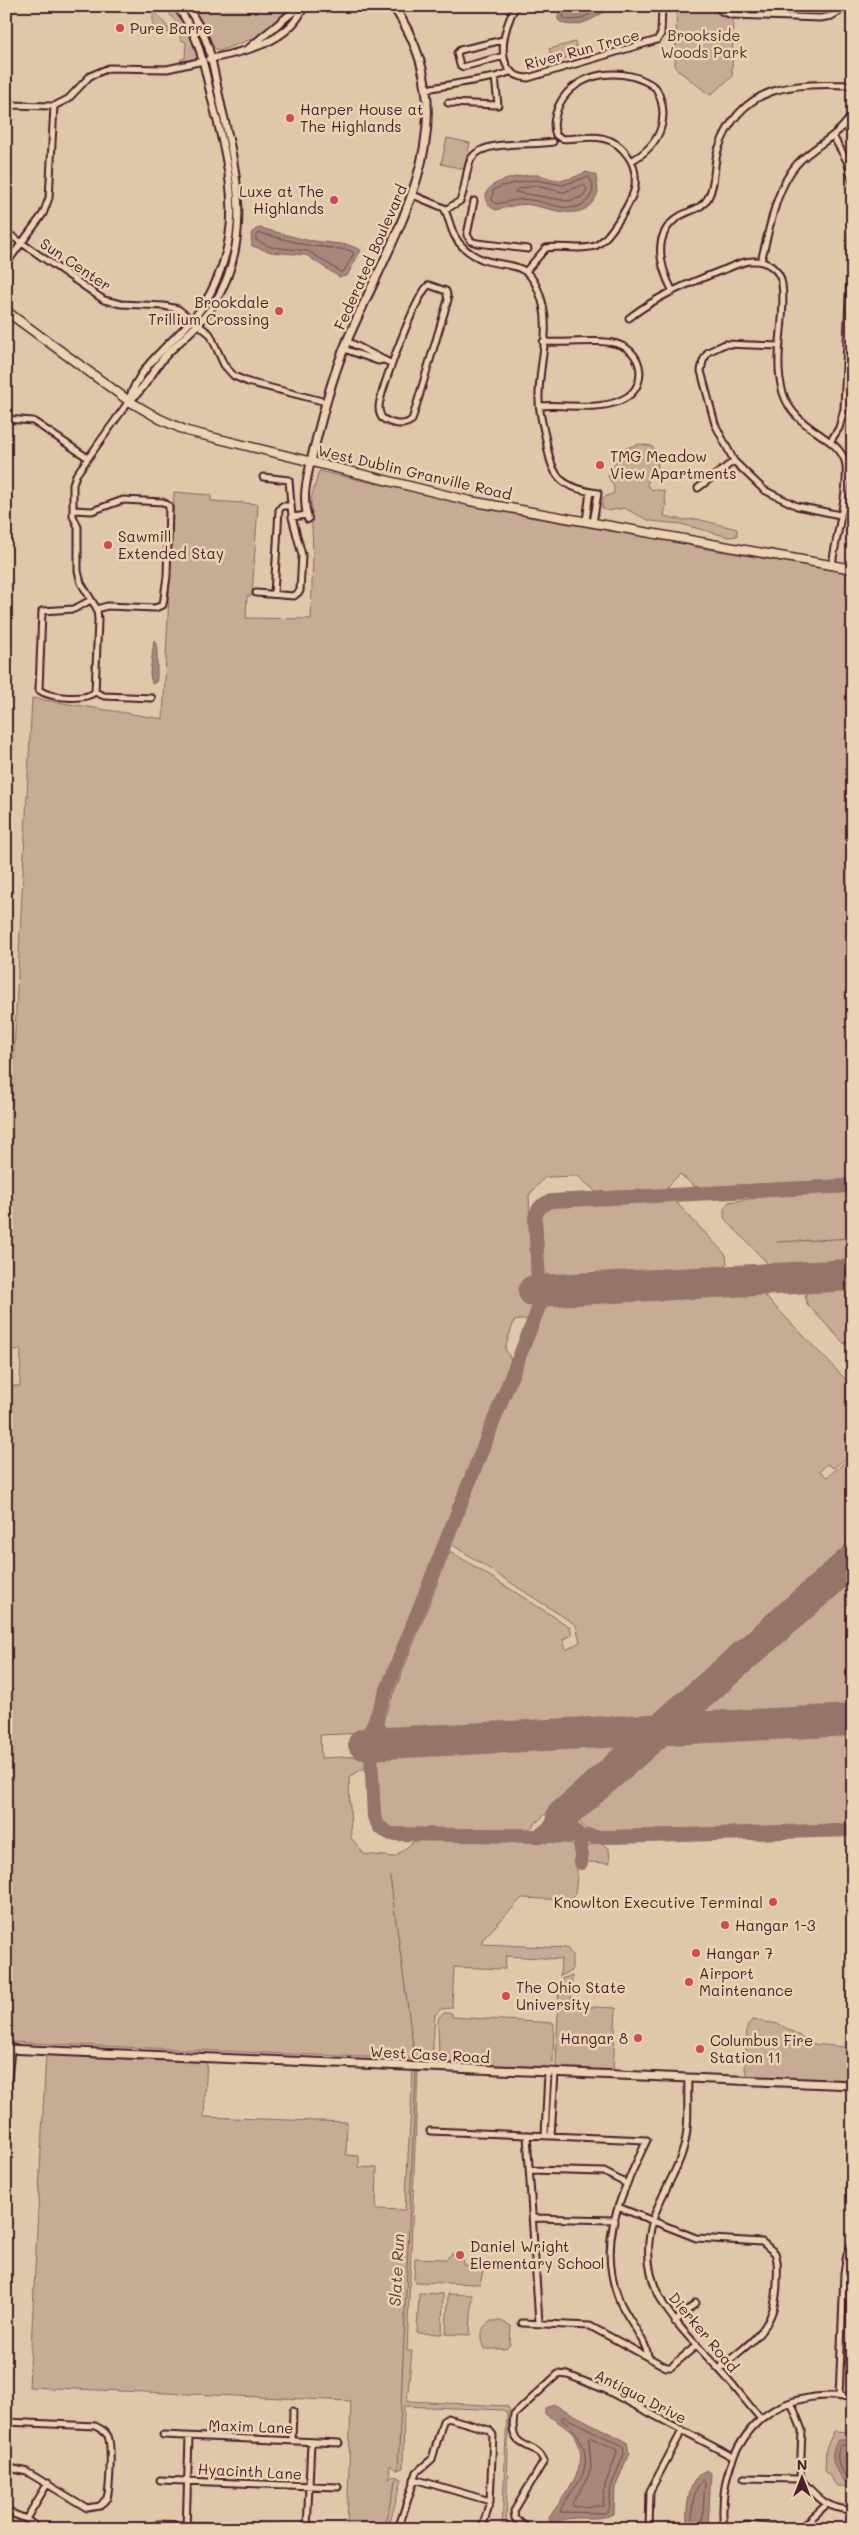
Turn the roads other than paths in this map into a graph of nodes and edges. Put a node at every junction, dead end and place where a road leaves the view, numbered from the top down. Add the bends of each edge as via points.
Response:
1 (176, 6) edge
2 (187, 6) edge
3 (304, 6) edge
4 (393, 6) edge
5 (516, 6) edge
6 (662, 6) edge
7 (716, 6) edge
8 (848, 6) edge
9 (853, 15) edge
10 (503, 40) junction
11 (504, 56) junction
12 (212, 59) junction
13 (203, 60) junction
14 (510, 72) junction
15 (494, 77) junction
16 (853, 85) edge
17 (426, 89) junction
18 (448, 103) dead end
19 (6, 105) edge
20 (54, 106) junction
21 (853, 111) edge
22 (833, 136) junction
23 (553, 142) dead end
24 (631, 161) junction
25 (853, 183) edge
26 (413, 195) junction
27 (474, 201) dead end
28 (853, 208) edge
29 (445, 210) junction
30 (6, 232) edge
31 (466, 235) junction
32 (457, 241) junction
33 (22, 243) junction
34 (528, 249) dead end
35 (761, 261) junction
36 (6, 264) edge
37 (526, 271) junction
38 (672, 290) junction
39 (6, 311) edge
40 (629, 318) dead end
41 (195, 321) junction
42 (543, 342) junction
43 (346, 345) junction
44 (780, 346) junction
45 (392, 364) junction
46 (130, 401) junction
47 (326, 402) junction
48 (540, 406) junction
49 (6, 419) edge
50 (830, 442) junction
51 (88, 458) junction
52 (311, 461) junction
53 (734, 461) junction
54 (263, 477) dead end
55 (698, 488) dead end
56 (590, 492) junction
57 (290, 506) junction
58 (73, 510) junction
59 (840, 516) junction
60 (308, 517) joint
61 (292, 518) junction
62 (589, 522) junction
63 (832, 565) junction
64 (853, 569) edge
65 (256, 593) dead end
66 (274, 594) junction
67 (91, 600) junction
68 (97, 609) junction
69 (95, 692) junction
70 (152, 698) dead end
71 (8, 2050) edge
72 (551, 2073) junction
73 (688, 2079) junction
74 (853, 2085) edge
75 (6, 2098) edge
76 (430, 2131) dead end
77 (527, 2135) junction
78 (545, 2136) junction
79 (551, 2136) junction
80 (852, 2163) edge
81 (529, 2170) junction
82 (627, 2184) junction
83 (853, 2206) edge
84 (618, 2207) junction
85 (532, 2218) junction
86 (653, 2219) junction
87 (613, 2220) junction
88 (853, 2242) edge
89 (696, 2303) dead end
90 (675, 2322) junction
91 (522, 2323) dead end
92 (539, 2324) junction
93 (696, 2345) junction
94 (648, 2356) junction
95 (719, 2369) junction
96 (839, 2397) junction
97 (853, 2397) edge
98 (791, 2402) junction
99 (293, 2411) dead end
100 (761, 2419) junction
101 (6, 2422) edge
102 (682, 2431) junction
103 (163, 2435) dead end
104 (189, 2437) junction
105 (292, 2441) junction
106 (310, 2442) junction
107 (339, 2443) dead end
108 (733, 2458) junction
109 (6, 2467) edge
110 (744, 2478) dead end
111 (414, 2479) junction
112 (800, 2479) junction
113 (160, 2480) dead end
114 (188, 2481) junction
115 (48, 2483) junction
116 (309, 2486) junction
117 (338, 2487) dead end
118 (490, 2501) junction
119 (826, 2505) junction
120 (853, 2511) edge
121 (6, 2512) edge
122 (26, 2518) junction
123 (158, 2524) dead end
124 (746, 2526) dead end
125 (186, 2527) edge
126 (39, 2529) edge
127 (284, 2529) edge
128 (307, 2529) edge
129 (398, 2529) edge
130 (482, 2529) edge
131 (528, 2529) edge
132 (649, 2529) edge
133 (724, 2529) edge
134 (787, 2529) edge
135 (800, 2529) edge

1 - 13 street via 194,32
2 - 12 street via 202,31
3 - 12 street via 298,18 262,47
4 - 17 main road, Federated Boulevard via 413,42
5 - 10 street via 508,19
6 - 14 street, River Run Trace via 661,34 650,44 528,78 519,78
7 - 8 street via 736,16 820,18 832,16
8 - 9 street
10 - 11 street
10 - 11 street via 457,53 463,66
11 - 14 street
12 - 13 street
12 - 41 street via 237,174 238,223 228,275 214,303
13 - 20 street via 173,68 102,70 90,76 68,99
13 - 41 street via 230,172 231,215 221,270
14 - 15 street
15 - 17 street
15 - 18 street via 498,105
16 - 38 street via 806,83 785,86 760,97 735,118 718,150 708,199 677,218 662,238 660,262
17 - 26 main road, Federated Boulevard via 427,138
19 - 20 street
20 - 33 street via 49,198 45,210
21 - 22 street
22 - 25 street via 847,161
22 - 35 street via 804,156 784,182
23 - 29 street via 500,144 475,155 470,162 460,201
24 - 24 street via 649,148 661,132 662,113 656,88 636,77 616,73 570,88 554,118 557,137 562,140 602,137 620,147
24 - 37 street via 634,189 606,238 593,246 546,248
26 - 29 street
26 - 43 main road, Federated Boulevard
27 - 31 street
28 - 50 street via 844,413
29 - 32 street
30 - 33 street, Sun Center
31 - 32 street
31 - 34 street via 477,243
32 - 37 street via 482,260
33 - 36 street
33 - 41 street, Sun Center via 104,300 172,306
35 - 38 street via 743,262
35 - 44 street via 773,268 782,282
37 - 42 street via 536,282 543,305
38 - 40 street
39 - 46 main road, West Dublin Granville Road
41 - 46 street via 154,360 132,389
41 - 47 street, Sun Center via 212,339 226,369 240,379
42 - 48 street
42 - 48 street via 612,343 627,348 639,364 638,382 628,397 589,407
43 - 45 street via 380,356
43 - 47 main road, Federated Boulevard
44 - 50 street via 779,378 787,403 803,424
44 - 53 street via 726,344 708,352 701,368 717,431
45 - 45 street via 424,290 429,285 446,291 448,300 412,420 402,424 382,418 379,408
46 - 51 street
46 - 52 main road, West Dublin Granville Road via 187,431
47 - 52 main road, Federated Boulevard
48 - 56 street via 552,471 570,487
49 - 51 street via 34,421
50 - 59 street via 842,454 846,468
51 - 58 street via 74,481
52 - 60 street, Federated Boulevard via 304,488
52 - 62 main road, West Dublin Granville Road via 470,501
53 - 55 street
53 - 59 street via 754,482 780,499 802,508
54 - 57 street via 289,480
56 - 62 street
56 - 62 street via 598,493
57 - 61 street
57 - 66 street via 282,506 279,510
58 - 67 street via 79,531 79,576
58 - 68 street via 92,511 123,500 163,502 169,506 164,600 159,607 107,606
59 - 63 street
60 - 61 street
61 - 66 street via 302,555 300,592 294,596
62 - 63 main road, West Dublin Granville Road
63 - 64 main road, West Dublin Granville Road
65 - 66 street
67 - 68 street
67 - 69 street via 74,609 45,609 41,614 38,688 46,694 87,698
68 - 69 street
69 - 70 street via 104,696
71 - 72 main road, West Case Road
71 - 75 street
72 - 73 main road, West Case Road
72 - 78 street
72 - 79 street
73 - 74 main road, West Case Road
73 - 86 street, Dierker Road via 684,2146
76 - 77 street
77 - 78 street
77 - 81 street
78 - 79 street
79 - 82 street via 648,2140
80 - 83 street via 850,2189
81 - 82 street via 604,2172
81 - 85 street
82 - 84 street
84 - 86 street
84 - 87 street
85 - 87 street
85 - 92 street
86 - 90 street, Dierker Road via 648,2252 652,2279 662,2303
86 - 95 street via 696,2238 757,2241 774,2250 778,2265 774,2313 764,2330
87 - 94 street via 611,2266 616,2291
88 - 96 street via 844,2273
89 - 90 street
90 - 93 street, Dierker Road
91 - 92 street
92 - 94 street via 590,2326
93 - 94 street via 671,2367
93 - 95 street, Dierker Road
95 - 100 street, Dierker Road
96 - 97 street
96 - 98 street via 804,2398
98 - 100 street
98 - 112 street via 802,2430
99 - 105 street
100 - 108 street via 741,2441
101 - 115 street via 95,2426 108,2437 108,2494 104,2502 95,2508 87,2508
102 - 108 street, Antigua Drive
102 - 131 street, Antigua Drive via 606,2390 558,2374 514,2415 515,2439 544,2461 514,2511 515,2518
102 - 132 street via 650,2491
103 - 104 street, Maxim Lane
104 - 105 street, Maxim Lane
104 - 114 street
105 - 106 street, Maxim Lane
106 - 107 street, Maxim Lane
106 - 116 street
108 - 133 street via 722,2497
109 - 115 street via 27,2472
110 - 112 street
111 - 118 street
111 - 118 street via 419,2469 432,2459 445,2419 492,2432
111 - 129 street
112 - 119 street
113 - 114 street, Hyacinth Lane
114 - 116 street, Hyacinth Lane
114 - 125 street
115 - 122 street
116 - 117 street, Hyacinth Lane
116 - 128 street
118 - 130 street
119 - 120 street
119 - 135 street
121 - 122 street
122 - 126 street
123 - 125 street
124 - 134 street
125 - 127 street

